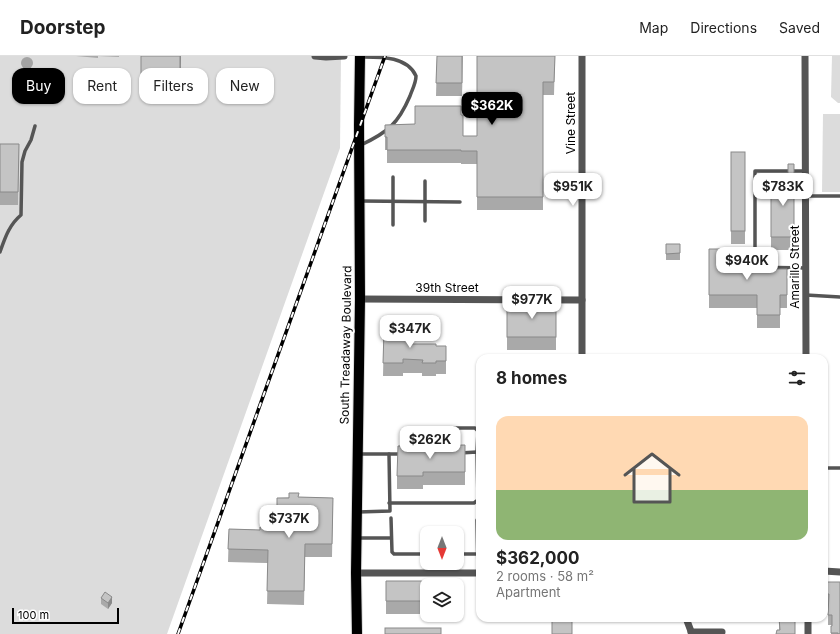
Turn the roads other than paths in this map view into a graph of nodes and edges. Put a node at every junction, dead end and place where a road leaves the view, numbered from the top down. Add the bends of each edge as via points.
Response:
1 (315, 56) edge
2 (344, 56) edge
3 (582, 56) edge
4 (805, 56) edge
5 (360, 57) edge
6 (35, 126) dead end
7 (360, 146) junction
8 (805, 171) junction
9 (393, 177) dead end
10 (425, 181) dead end
11 (806, 196) junction
12 (840, 196) edge
13 (360, 201) junction
14 (393, 202) junction
15 (425, 202) junction
16 (460, 202) dead end
17 (425, 221) dead end
18 (393, 225) dead end
19 (0, 252) edge
20 (806, 268) junction
21 (806, 295) junction
22 (840, 297) edge
23 (360, 299) junction
24 (582, 300) junction
25 (582, 354) edge
26 (806, 354) edge
27 (476, 429) edge
28 (476, 452) edge
29 (455, 453) edge
30 (358, 454) junction
31 (389, 454) junction
32 (404, 454) edge
33 (411, 454) edge
34 (828, 468) edge
35 (840, 468) edge
36 (476, 501) edge
37 (389, 504) junction
38 (357, 512) junction
39 (391, 518) dead end
40 (357, 538) junction
41 (391, 538) junction
42 (420, 554) edge
43 (464, 554) edge
44 (476, 554) edge
45 (828, 572) edge
46 (840, 572) edge
47 (356, 573) junction
48 (429, 573) joint
49 (476, 573) edge
50 (688, 622) edge
51 (808, 622) edge
52 (722, 632) dead end
53 (692, 633) edge
54 (357, 634) edge
55 (808, 634) edge

1 - 2 street
3 - 24 street, Vine Street
4 - 8 street, Amarillo Street
5 - 7 main road, South Treadaway Boulevard
5 - 7 lane via 398,59 413,70 416,79 398,118 381,135
6 - 19 lane via 22,162 21,215 9,228
7 - 13 main road, South Treadaway Boulevard
8 - 11 street, Amarillo Street
8 - 20 lane via 755,171 755,267
9 - 14 lane
10 - 15 lane
11 - 12 lane
11 - 20 street, Amarillo Street
13 - 14 lane
13 - 23 main road, South Treadaway Boulevard
14 - 15 lane
14 - 18 lane
15 - 16 lane
15 - 17 lane
20 - 21 street, Amarillo Street
21 - 22 lane
21 - 26 street, Amarillo Street
23 - 24 street, 39th Street
23 - 30 main road, South Treadaway Boulevard
24 - 25 street, Vine Street
27 - 33 lane via 414,428 410,430
28 - 29 lane
30 - 31 lane
30 - 38 main road, South Treadaway Boulevard
31 - 32 lane
31 - 37 lane
34 - 35 lane
36 - 37 lane
37 - 38 lane via 390,511
38 - 40 main road, South Treadaway Boulevard
39 - 41 lane
40 - 41 lane
40 - 47 main road, South Treadaway Boulevard
41 - 42 lane via 394,554
43 - 44 lane
45 - 46 street
47 - 48 street
47 - 54 main road, South Treadaway Boulevard
48 - 49 street
50 - 53 street
51 - 55 street
52 - 53 street

